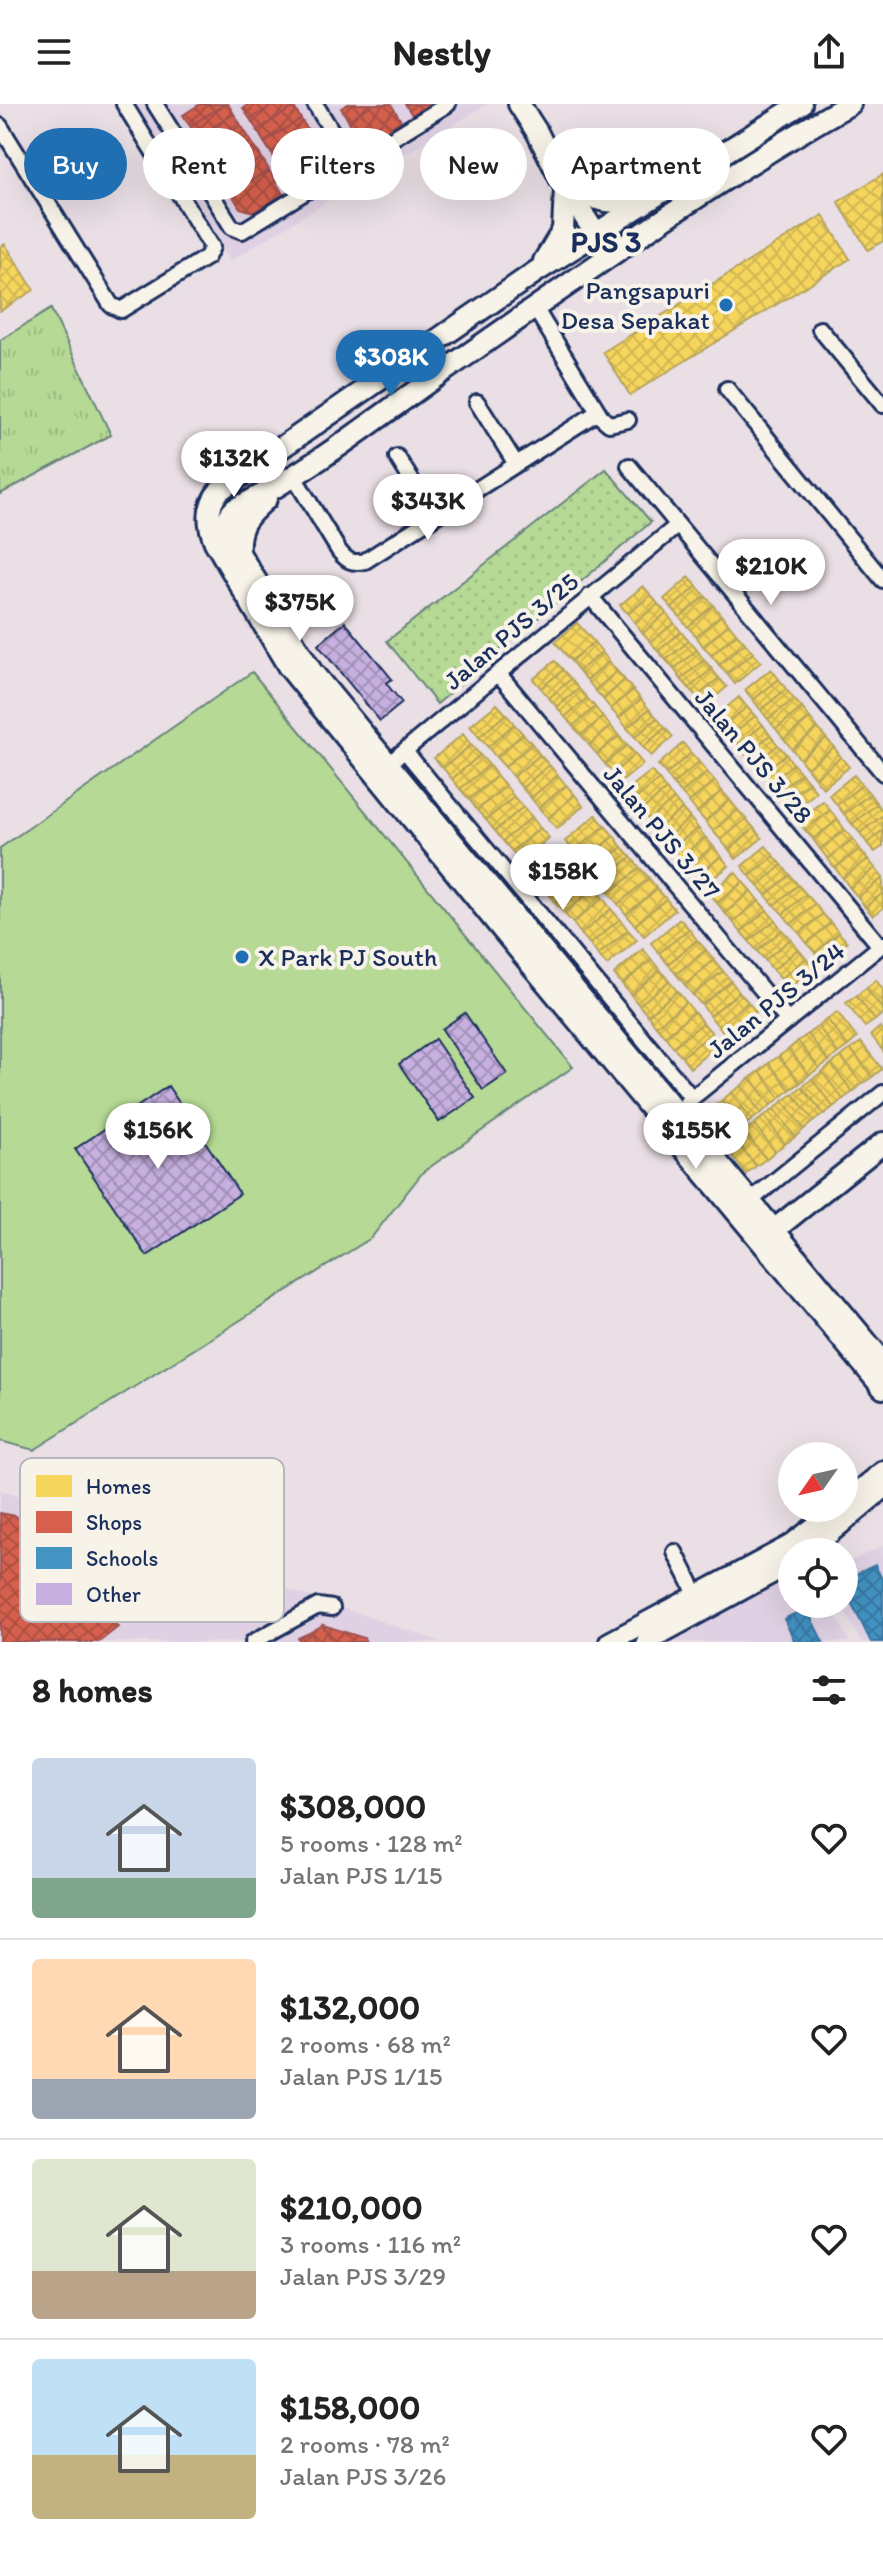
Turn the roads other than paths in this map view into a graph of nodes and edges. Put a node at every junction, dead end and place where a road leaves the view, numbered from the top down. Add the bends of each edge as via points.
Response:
1 (124, 104) edge
2 (155, 104) edge
3 (315, 104) edge
4 (448, 104) edge
5 (519, 104) edge
6 (801, 104) edge
7 (850, 104) edge
8 (0, 126) edge
9 (330, 128) edge
10 (404, 132) edge
11 (543, 148) edge
12 (730, 148) edge
13 (294, 200) edge
14 (564, 200) edge
15 (573, 200) edge
16 (600, 200) edge
17 (634, 200) edge
18 (647, 200) edge
19 (595, 233) junction
20 (610, 255) junction
21 (537, 271) junction
22 (535, 308) junction
23 (820, 329) dead end
24 (727, 389) dead end
25 (477, 402) dead end
26 (883, 405) edge
27 (598, 412) junction
28 (628, 420) dead end
29 (397, 457) dead end
30 (516, 464) junction
31 (629, 466) dead end
32 (293, 475) junction
33 (219, 512) junction
34 (434, 516) junction
35 (678, 525) junction
36 (239, 553) junction
37 (883, 580) edge
38 (590, 596) junction
39 (498, 673) junction
40 (390, 763) junction
41 (883, 773) edge
42 (882, 945) edge
43 (788, 1021) junction
44 (883, 1093) edge
45 (692, 1098) junction
46 (668, 1117) junction
47 (883, 1143) edge
48 (750, 1201) junction
49 (768, 1235) junction
50 (883, 1362) edge
51 (883, 1388) edge
52 (883, 1471) edge
53 (883, 1489) edge
54 (858, 1492) edge
55 (820, 1522) edge
56 (825, 1538) edge
57 (675, 1552) dead end
58 (778, 1569) edge
59 (701, 1603) junction
60 (325, 1607) dead end
61 (253, 1642) edge
62 (609, 1642) edge
63 (646, 1642) edge

1 - 8 street via 212,247 207,257 125,308 111,305
2 - 13 street via 232,227 249,228
3 - 9 street
4 - 10 street
5 - 11 main road
6 - 12 main road
7 - 20 main road
14 - 21 main road via 563,230
15 - 19 main road
16 - 17 main road
18 - 19 main road
19 - 20 main road
19 - 21 main road
20 - 22 main road
21 - 33 main road via 220,490 213,498
22 - 27 street
22 - 32 main road
23 - 26 street
24 - 37 street
25 - 30 street
27 - 28 street via 609,424
27 - 30 street
29 - 34 street
30 - 34 street
31 - 35 street
32 - 33 main road via 253,500
32 - 34 street via 347,561 365,561
32 - 36 main road via 251,512 238,537
33 - 36 main road
33 - 40 main road via 209,527 215,542 288,666
35 - 38 street, Jalan PJS 3/25
35 - 41 street
36 - 40 main road via 312,672
38 - 39 street, Jalan PJS 3/25
38 - 42 street, Jalan PJS 3/28
39 - 40 street, Jalan PJS 3/25
39 - 43 street, Jalan PJS 3/27
40 - 45 street
40 - 46 main road
42 - 43 street, Jalan PJS 3/24
43 - 45 street, Jalan PJS 3/24
44 - 48 street
45 - 46 street, Jalan PJS 3/24
46 - 48 main road
46 - 49 main road
47 - 49 main road
48 - 49 main road
49 - 50 main road
49 - 51 main road
52 - 54 street
53 - 56 street
55 - 59 street
57 - 59 street
58 - 59 street
59 - 62 street
59 - 63 street
60 - 61 street

